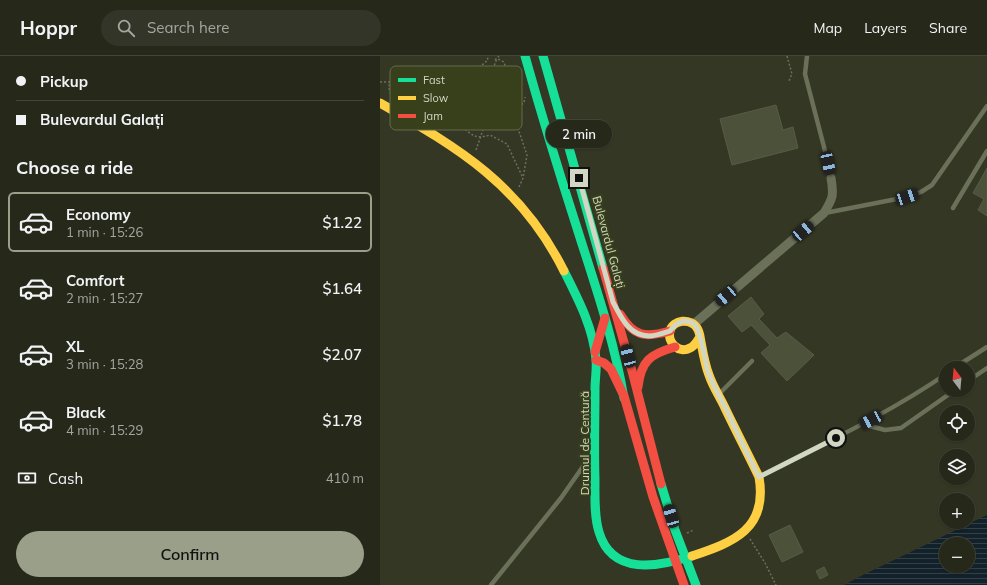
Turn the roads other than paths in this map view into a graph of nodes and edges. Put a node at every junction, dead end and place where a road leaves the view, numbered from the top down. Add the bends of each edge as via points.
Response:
1 (525, 56) edge
2 (543, 56) edge
3 (807, 56) edge
4 (380, 103) edge
5 (987, 106) edge
6 (390, 109) edge
7 (426, 130) edge
8 (987, 151) edge
9 (831, 178) joint
10 (953, 208) dead end
11 (824, 213) junction
12 (613, 302) junction
13 (605, 318) junction
14 (694, 324) junction
15 (670, 331) junction
16 (700, 337) junction
17 (674, 347) junction
18 (987, 347) edge
19 (595, 356) junction
20 (691, 356) junction
21 (752, 360) dead end
22 (965, 361) edge
23 (987, 368) edge
24 (708, 372) junction
25 (975, 376) edge
26 (939, 379) edge
27 (638, 393) junction
28 (719, 394) junction
29 (945, 397) edge
30 (624, 398) junction
31 (862, 424) junction
32 (594, 449) junction
33 (759, 477) junction
34 (491, 585) edge
35 (684, 585) edge
36 (696, 585) edge

1 - 13 main road, Bulevardul Galați via 552,154
2 - 12 main road, Bulevardul Galați
3 - 9 lane via 805,74
4 - 6 main road, Drumul de Centură
5 - 11 lane via 932,185 907,197
7 - 19 main road, Drumul de Centură via 493,178 514,198 549,242 586,317
8 - 10 lane
9 - 11 street via 832,201
11 - 14 street
12 - 15 main road via 622,320 632,331 650,336
12 - 27 main road, Bulevardul Galați
13 - 19 main road
13 - 30 main road, Bulevardul Galați via 621,373
14 - 15 main road via 689,321 678,322
14 - 16 main road, Drumul de Centură
15 - 17 main road
16 - 20 main road via 692,349
16 - 24 main road, Drumul de Centură
17 - 20 main road, Drumul de Centură
17 - 27 main road via 653,354 646,360 639,378
18 - 22 lane
19 - 30 main road via 610,368
19 - 32 main road, Drumul de Centură
20 - 24 main road, Drumul de Centură
21 - 28 lane
23 - 25 lane
24 - 28 main road, Drumul de Centură
26 - 31 lane via 907,400
27 - 36 main road, Bulevardul Galați via 649,443 675,530
28 - 33 main road, Drumul de Centură
29 - 31 lane via 901,428 885,430
30 - 35 main road via 664,534
31 - 33 lane
32 - 33 main road, Drumul de Centură via 599,531 607,548 618,558 636,565 671,562 718,546 743,532 753,523 758,512 761,491
32 - 34 lane via 561,498

